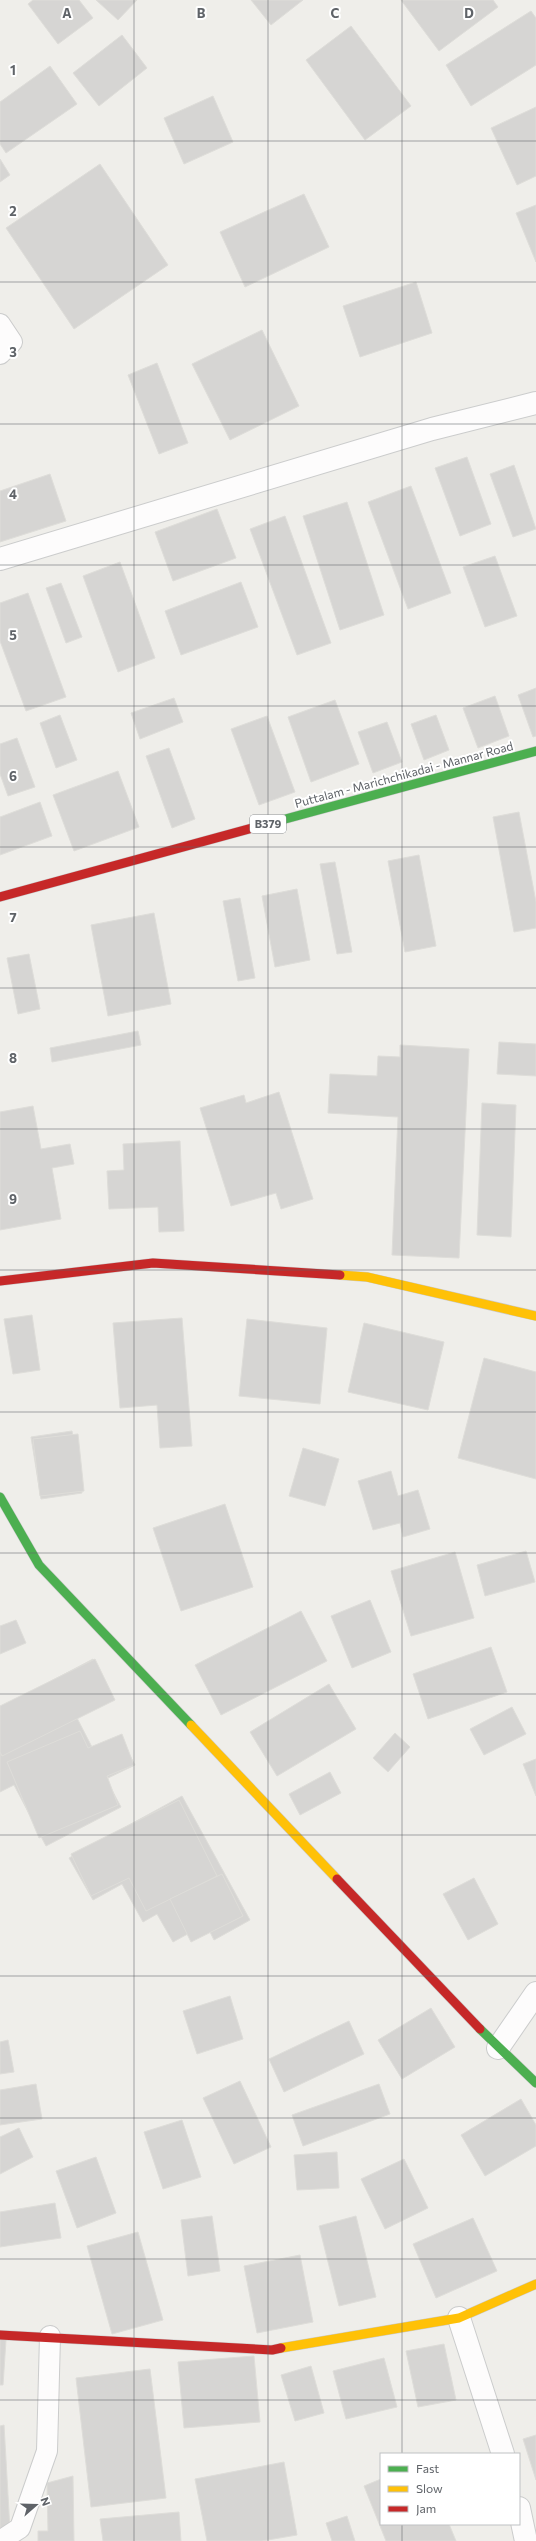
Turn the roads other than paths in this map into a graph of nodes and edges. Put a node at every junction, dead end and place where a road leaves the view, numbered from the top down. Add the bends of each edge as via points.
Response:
1 (0, 324) edge
2 (0, 354) edge
3 (536, 403) edge
4 (0, 559) edge
5 (536, 751) edge
6 (0, 897) edge
7 (0, 1282) edge
8 (536, 1316) edge
9 (0, 1497) edge
10 (536, 1993) edge
11 (498, 2048) junction
12 (536, 2083) edge
13 (536, 2284) edge
14 (459, 2318) junction
15 (0, 2335) edge
16 (50, 2336) junction
17 (502, 2453) edge
18 (520, 2513) edge
19 (0, 2541) edge
20 (526, 2541) edge

1 - 2 lane via 12,342
3 - 4 street via 432,429
5 - 6 street, Puttalam - Marichchikadai - Mannar Road / B379
7 - 8 street via 153,1263 367,1277
9 - 11 street via 39,1565
10 - 11 street
11 - 12 street
13 - 14 street
14 - 16 street via 272,2350
14 - 17 street
15 - 16 street
16 - 19 lane via 47,2452 20,2528
18 - 20 street

